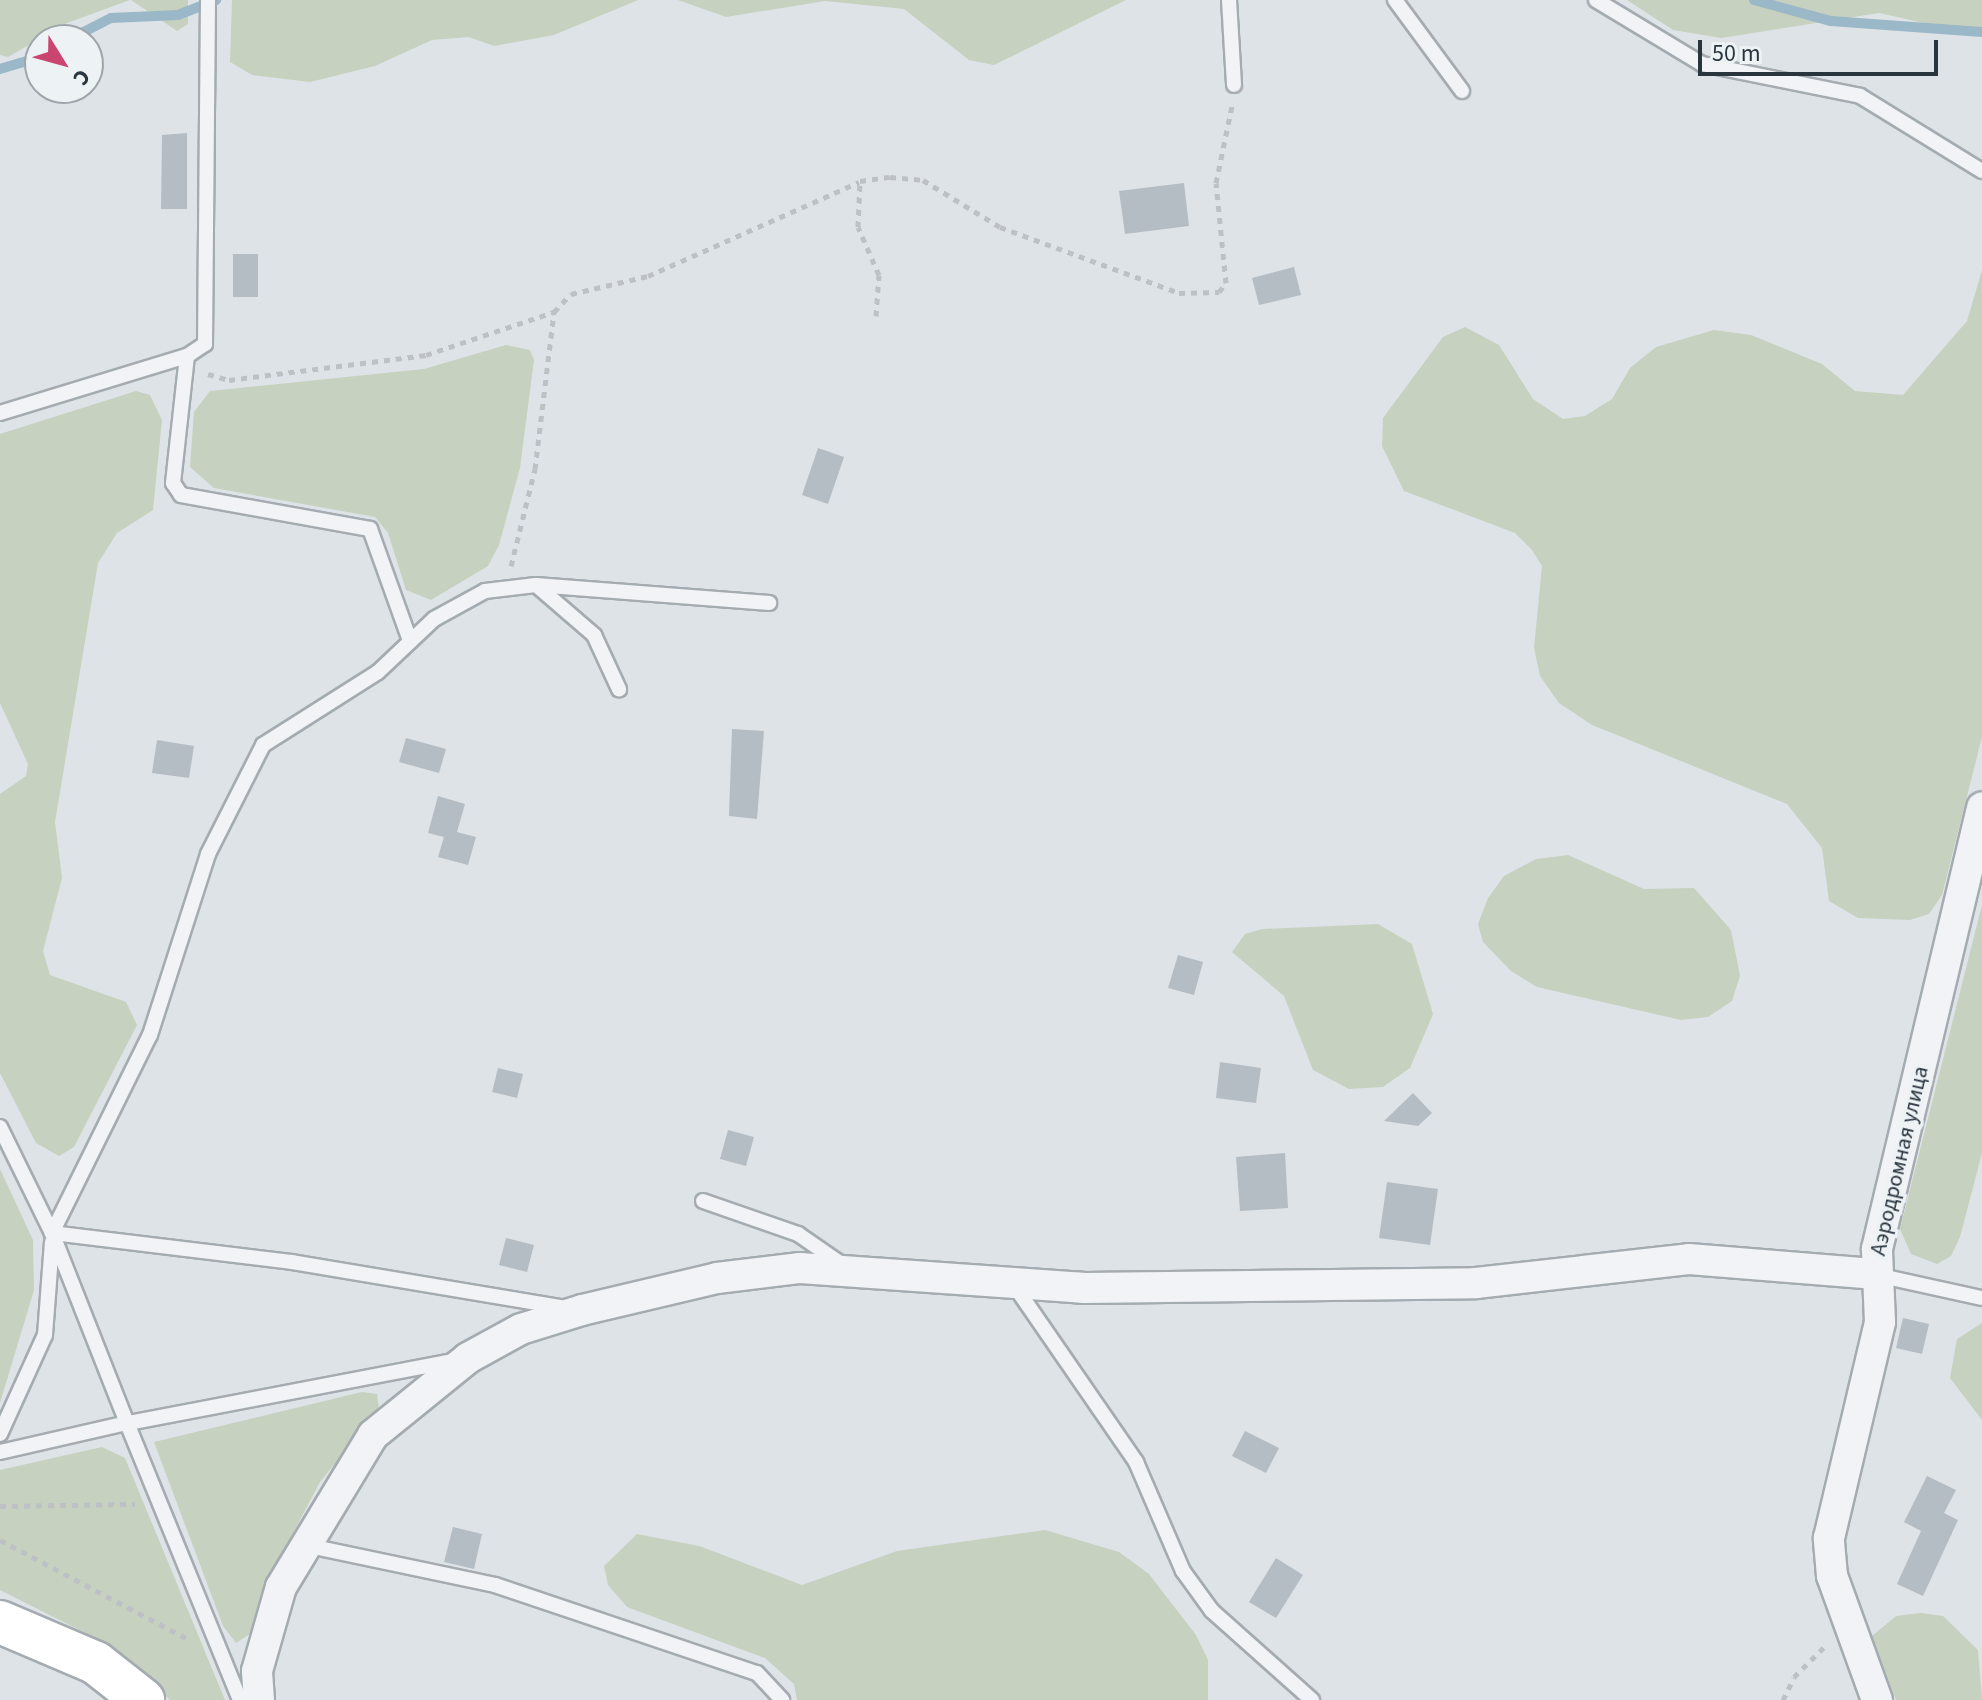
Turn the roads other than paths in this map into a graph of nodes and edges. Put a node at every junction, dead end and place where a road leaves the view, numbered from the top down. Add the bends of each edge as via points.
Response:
1 (208, 0) edge
2 (1229, 0) edge
3 (1395, 0) edge
4 (1596, 0) edge
5 (1234, 85) road end
6 (1462, 91) dead end
7 (1982, 171) edge
8 (187, 356) junction
9 (0, 413) edge
10 (536, 585) junction
11 (769, 603) dead end
12 (410, 641) junction
13 (619, 689) dead end
14 (1982, 807) edge
15 (0, 1127) edge
16 (703, 1201) dead end
17 (52, 1233) junction
18 (846, 1268) junction
19 (1876, 1274) junction
20 (1014, 1285) junction
21 (1982, 1298) edge
22 (582, 1310) junction
23 (468, 1358) junction
24 (127, 1423) junction
25 (0, 1434) edge
26 (0, 1452) edge
27 (301, 1544) junction
28 (0, 1622) edge
29 (143, 1700) edge
30 (240, 1700) edge
31 (259, 1700) edge
32 (782, 1700) edge
33 (1312, 1700) edge
34 (1877, 1700) edge

1 - 8 lane via 209,334
2 - 5 lane
3 - 6 lane
4 - 7 lane via 1702,64 1860,96
8 - 9 lane
8 - 12 lane via 173,483 181,495 370,529
10 - 11 lane
10 - 12 lane via 463,600
10 - 13 lane via 594,635
12 - 17 lane via 378,672 263,745 208,854 150,1035
14 - 19 street, Аэродромная улица
15 - 17 lane
16 - 18 lane via 798,1234
17 - 22 lane via 292,1262
17 - 24 lane
17 - 25 lane via 45,1335
18 - 20 street
18 - 22 street via 717,1278
19 - 20 street via 1689,1259 1411,1286
19 - 21 lane
19 - 34 street, Аэродромная улица via 1880,1322 1829,1538 1848,1624
20 - 33 lane via 1136,1462 1183,1571 1212,1611
22 - 23 street via 521,1329
23 - 24 lane
23 - 27 street via 373,1435
24 - 26 lane
24 - 30 lane
27 - 31 street via 257,1671
27 - 32 lane via 495,1585 757,1673
28 - 29 main road via 96,1663

